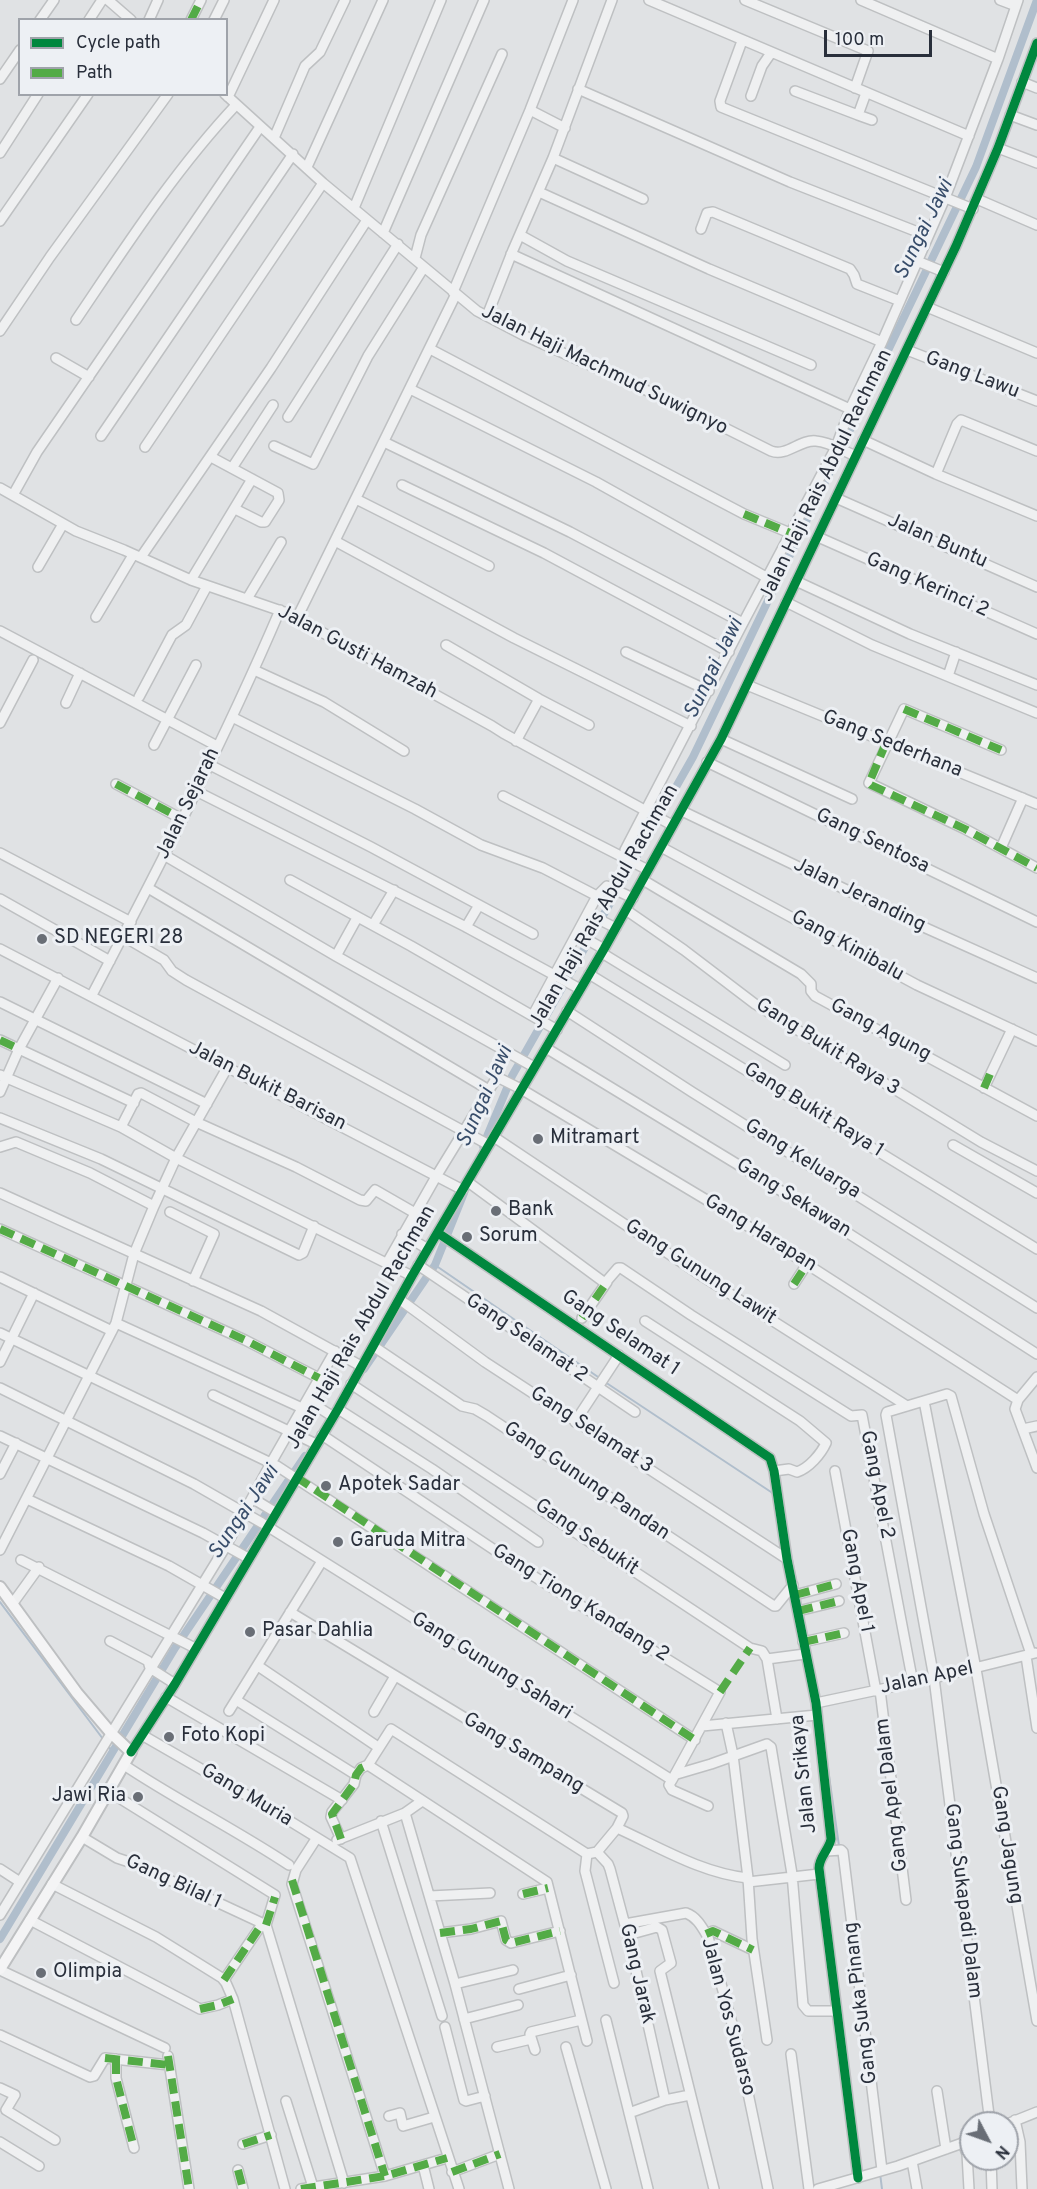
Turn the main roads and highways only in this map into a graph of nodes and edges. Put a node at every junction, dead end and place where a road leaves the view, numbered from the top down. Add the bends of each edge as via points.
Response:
1 (0, 1587) edge
2 (0, 1970) edge

1 - 2 main road via 109,1738 128,1750 124,1765

